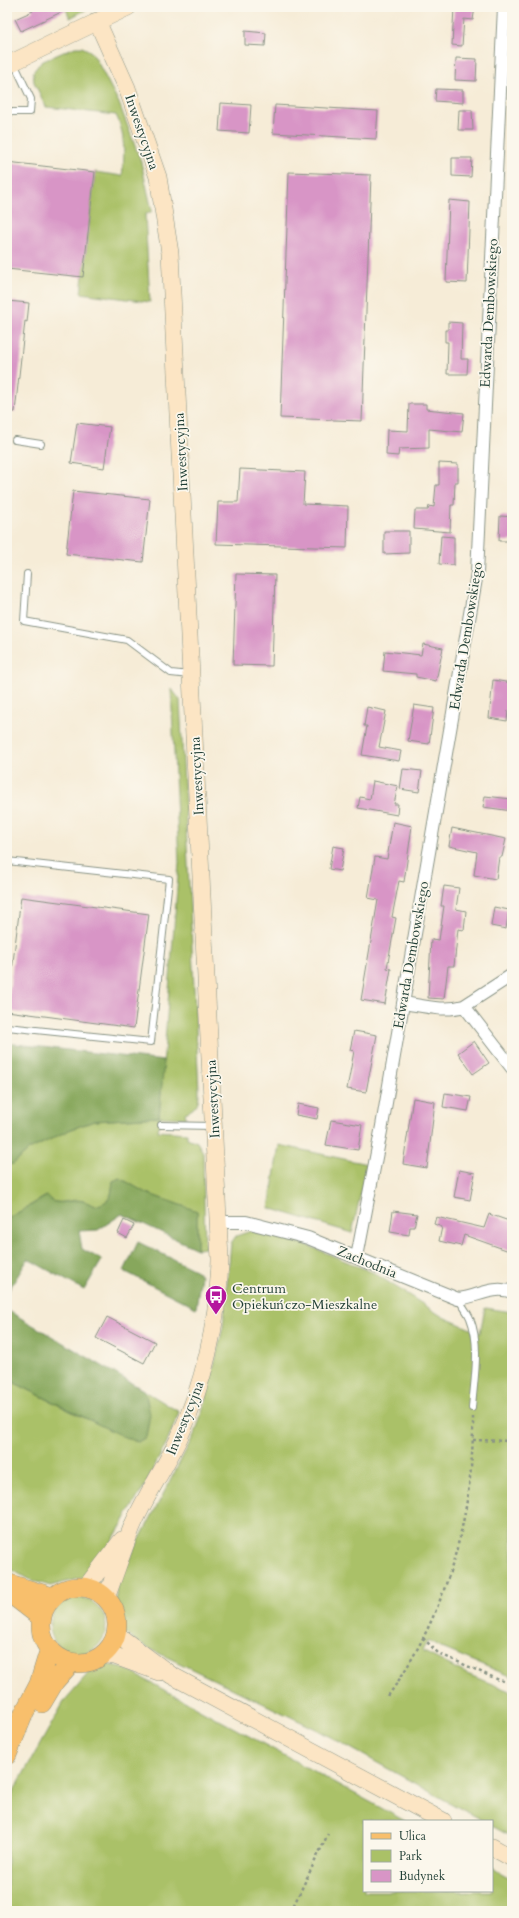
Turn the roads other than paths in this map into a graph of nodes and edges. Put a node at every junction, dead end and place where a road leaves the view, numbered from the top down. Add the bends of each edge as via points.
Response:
1 (128, 7) edge
2 (504, 7) edge
3 (97, 21) junction
4 (10, 63) edge
5 (7, 112) edge
6 (15, 440) dead end
7 (41, 444) dead end
8 (27, 574) dead end
9 (192, 675) junction
10 (7, 861) edge
11 (512, 976) edge
12 (403, 1003) junction
13 (464, 1006) junction
14 (7, 1027) edge
15 (512, 1068) edge
16 (161, 1125) dead end
17 (214, 1126) junction
18 (219, 1222) junction
19 (358, 1257) junction
20 (512, 1292) edge
21 (458, 1299) junction
22 (472, 1408) road end
23 (133, 1526) junction
24 (7, 1583) edge
25 (86, 1587) junction
26 (7, 1591) edge
27 (53, 1598) junction
28 (106, 1598) junction
29 (42, 1618) junction
30 (116, 1634) junction
31 (50, 1648) junction
32 (103, 1654) junction
33 (72, 1662) junction
34 (171, 1675) junction
35 (7, 1756) edge
36 (441, 1820) edge
37 (493, 1848) edge
38 (512, 1858) edge

1 - 3 street
2 - 12 street, Edwarda Dembowskiego via 477,573
3 - 4 street
3 - 9 street, Inwestycyjna via 143,130 158,177 166,215 173,294
4 - 5 lane via 31,100 30,112
6 - 7 lane
8 - 9 lane via 24,621 127,640 171,673
9 - 17 street, Inwestycyjna
10 - 14 lane via 168,879 150,1042
11 - 13 street
12 - 13 street via 442,1009
12 - 19 street, Edwarda Dembowskiego
13 - 15 street
16 - 17 lane
17 - 18 street, Inwestycyjna
18 - 19 street, Zachodnia via 252,1223 308,1238
18 - 23 street, Inwestycyjna via 219,1299 211,1345 179,1437
19 - 21 street, Zachodnia
20 - 21 street via 495,1289
21 - 22 lane via 469,1317 474,1333 476,1352
23 - 25 street, Inwestycyjna
23 - 28 street, Inwestycyjna
24 - 27 main road
25 - 27 main road via 68,1588
25 - 28 main road
26 - 29 main road
27 - 29 main road
28 - 30 main road via 117,1618
29 - 31 main road via 43,1634
30 - 32 main road
30 - 34 street
31 - 33 main road
31 - 35 main road via 39,1684
32 - 33 main road via 88,1661
32 - 34 street
33 - 35 main road via 55,1681
34 - 36 street
37 - 38 street

